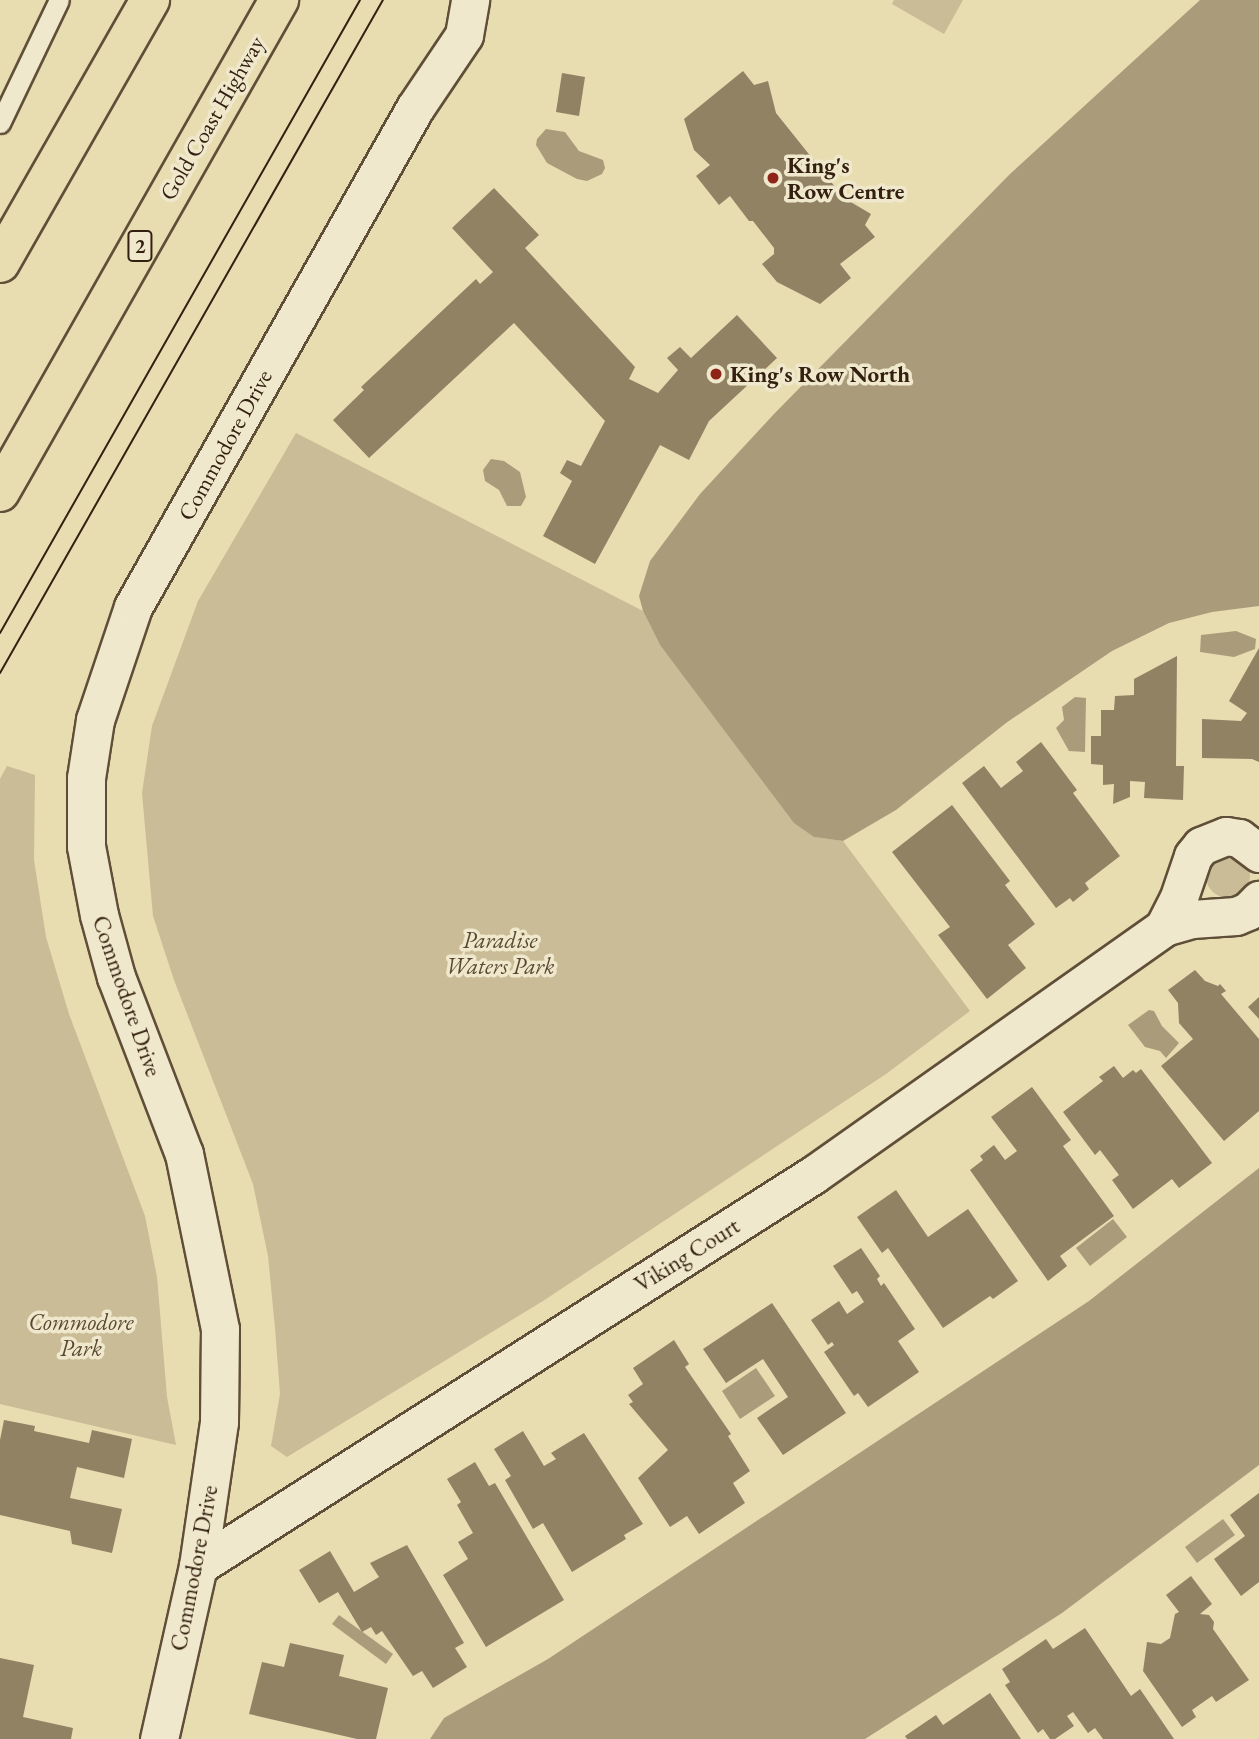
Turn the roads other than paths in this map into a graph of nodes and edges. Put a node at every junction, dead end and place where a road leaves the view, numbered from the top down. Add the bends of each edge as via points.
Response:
1 (59, 0) edge
2 (150, 0) edge
3 (279, 0) edge
4 (470, 0) edge
5 (0, 123) edge
6 (0, 263) edge
7 (0, 492) edge
8 (1259, 853) edge
9 (1259, 901) edge
10 (1164, 927) junction
11 (198, 1566) junction
12 (159, 1739) edge

1 - 5 lane
2 - 6 highway
3 - 7 highway, Gold Coast Highway / 2
4 - 11 street, Commodore Drive via 464,35 415,107 134,607 95,720 86,778 86,846 99,915 116,977 184,1154 220,1329 219,1422
8 - 10 street, Viking Court via 1238,838 1226,836 1201,846
9 - 10 street, Viking Court via 1236,916 1192,919
10 - 11 street, Viking Court via 813,1175
11 - 12 street, Commodore Drive

